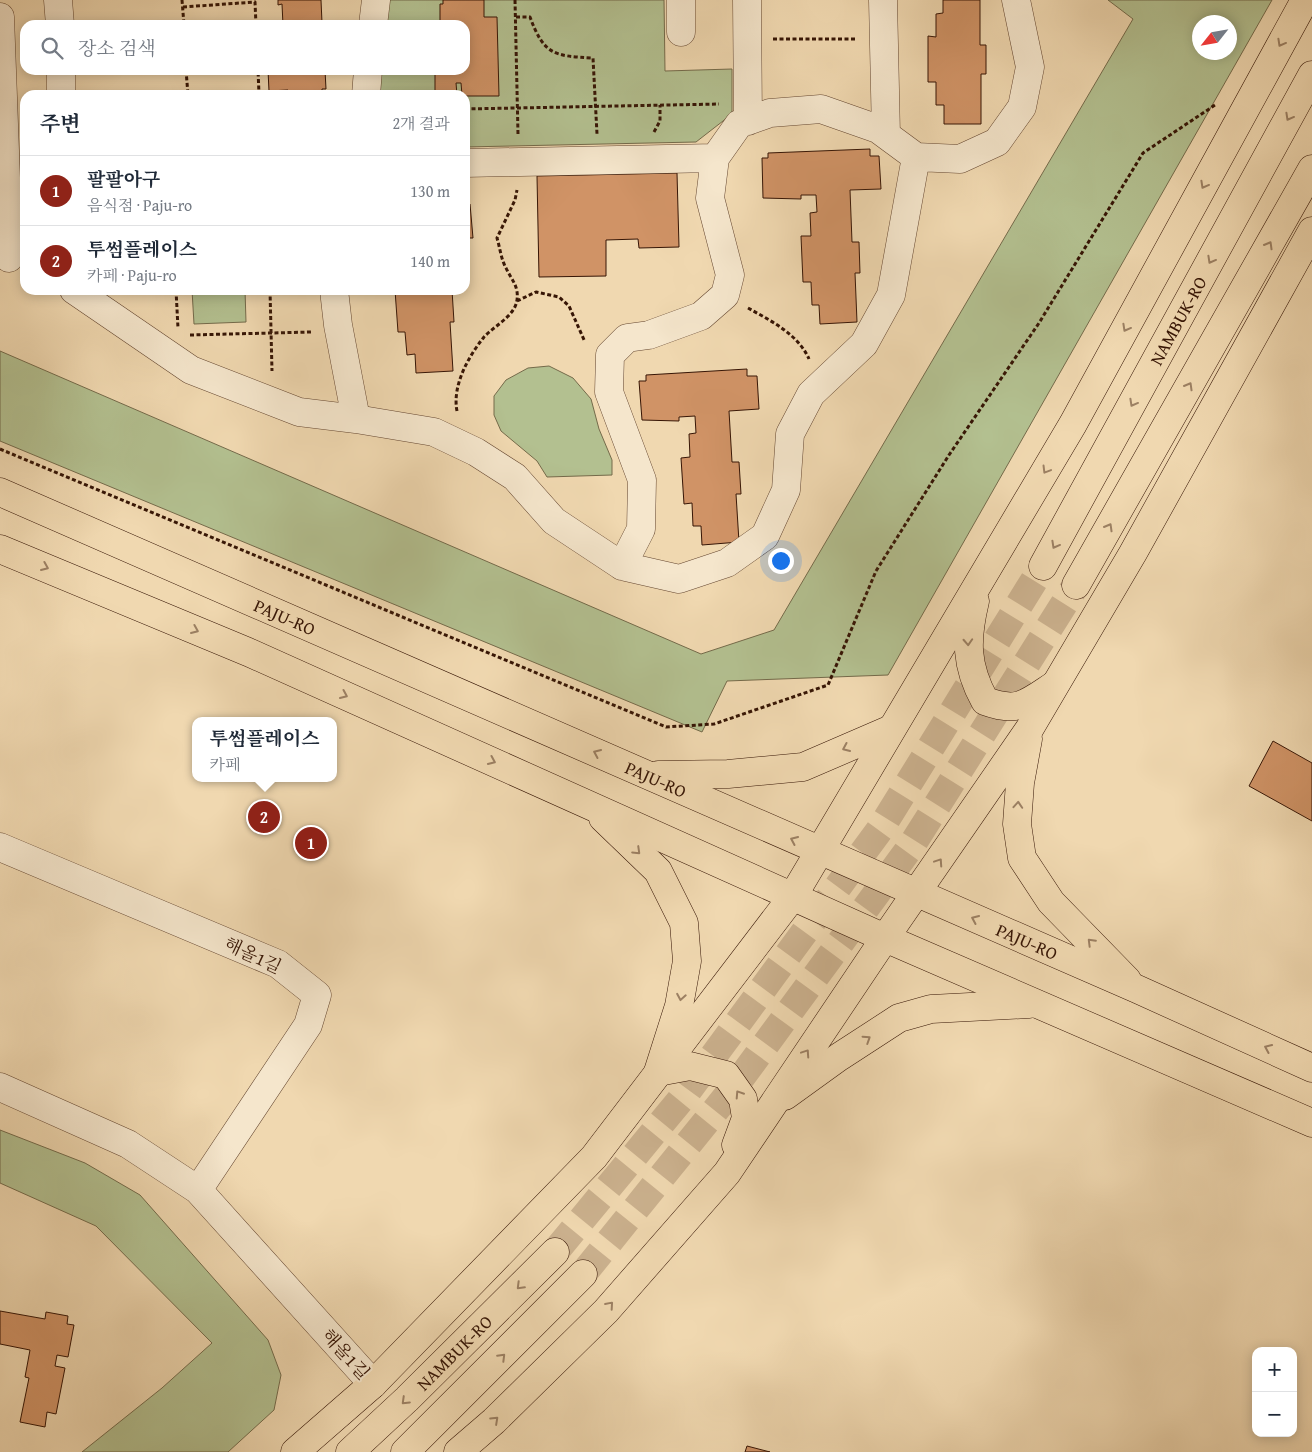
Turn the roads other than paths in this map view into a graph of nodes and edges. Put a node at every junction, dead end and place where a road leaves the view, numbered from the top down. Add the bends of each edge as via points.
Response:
1 (58, 0) edge
2 (376, 0) edge
3 (681, 0) edge
4 (747, 0) edge
5 (883, 0) edge
6 (1016, 0) edge
7 (1305, 0) edge
8 (0, 17) edge
9 (60, 20) edge
10 (374, 20) edge
11 (681, 32) dead end
12 (61, 75) edge
13 (368, 75) edge
14 (1312, 75) edge
15 (61, 90) edge
16 (366, 90) edge
17 (748, 112) junction
18 (886, 134) junction
19 (916, 157) junction
20 (715, 158) junction
21 (470, 163) edge
22 (1312, 169) edge
23 (1312, 231) edge
24 (11, 260) edge
25 (82, 295) edge
26 (335, 295) edge
27 (356, 419) junction
28 (0, 492) edge
29 (0, 549) edge
30 (622, 566) junction
31 (1044, 566) tunnel mouth
32 (981, 577) junction
33 (1076, 585) tunnel mouth
34 (1058, 682) junction
35 (1030, 728) junction
36 (891, 729) junction
37 (648, 776) junction
38 (590, 805) junction
39 (0, 847) edge
40 (818, 850) junction
41 (917, 894) junction
42 (793, 896) junction
43 (885, 938) junction
44 (1137, 990) junction
45 (1034, 1003) junction
46 (1312, 1068) edge
47 (658, 1072) junction
48 (0, 1086) edge
49 (770, 1108) junction
50 (1312, 1124) edge
51 (727, 1173) junction
52 (198, 1190) junction
53 (555, 1252) tunnel mouth
54 (583, 1274) tunnel mouth
55 (373, 1384) junction
56 (295, 1452) edge
57 (350, 1452) edge
58 (405, 1452) edge
59 (458, 1452) edge

1 - 9 street
2 - 10 street
3 - 11 street
4 - 17 street
5 - 18 street
6 - 19 street via 1030,67 1022,107 997,142 960,159
7 -> 32 main road via 1073,424
8 - 24 street
12 - 15 street
13 - 16 street
14 -> 31 main road, NAMBUK-RO
17 - 18 street via 821,109
17 - 20 street
18 - 19 street
19 - 30 street via 891,295 864,344 811,394 790,434 786,490 765,536 727,563 679,579
20 - 21 street
20 - 30 street via 710,198 730,275 725,295 701,316 649,335 627,338 610,355 609,392 642,480 641,529
33 -> 22 main road
23 - 34 main road
25 - 27 street via 191,370 299,412
26 - 27 street
27 - 30 street via 434,432 464,446 515,478 554,521
37 -> 28 main road, PAJU-RO
29 -> 38 main road via 248,652
32 -> 34 main road via 968,633 977,686 985,701 1003,708 1022,707
32 - 36 main road
34 - 35 main road
41 -> 35 main road
44 -> 35 main road via 1051,902 1022,858 1017,824 1020,783
36 -> 37 main road via 803,767 728,774
36 - 40 main road
40 -> 37 main road, PAJU-RO
38 - 42 main road
38 -> 47 main road via 658,871 684,923 687,961 679,1006
39 - 52 street, 해올1길 via 278,964 317,995 308,1025
40 - 41 main road, PAJU-RO
40 - 42 main road
41 - 43 main road
44 -> 41 main road, PAJU-RO
42 - 43 main road
42 - 47 main road
43 - 45 main road
49 -> 43 main road
46 -> 44 main road, PAJU-RO
49 -> 45 main road via 839,1057 900,1018 931,1009
45 - 50 main road
51 -> 47 main road via 746,1118 743,1098 726,1075 690,1066
47 - 55 main road via 594,1157
48 - 52 street, 해올1길 via 128,1144
49 - 51 main road
59 -> 51 main road via 606,1311
52 - 55 street, 해올1길
53 -> 57 main road, NAMBUK-RO
58 -> 54 main road, NAMBUK-RO
55 - 56 main road

